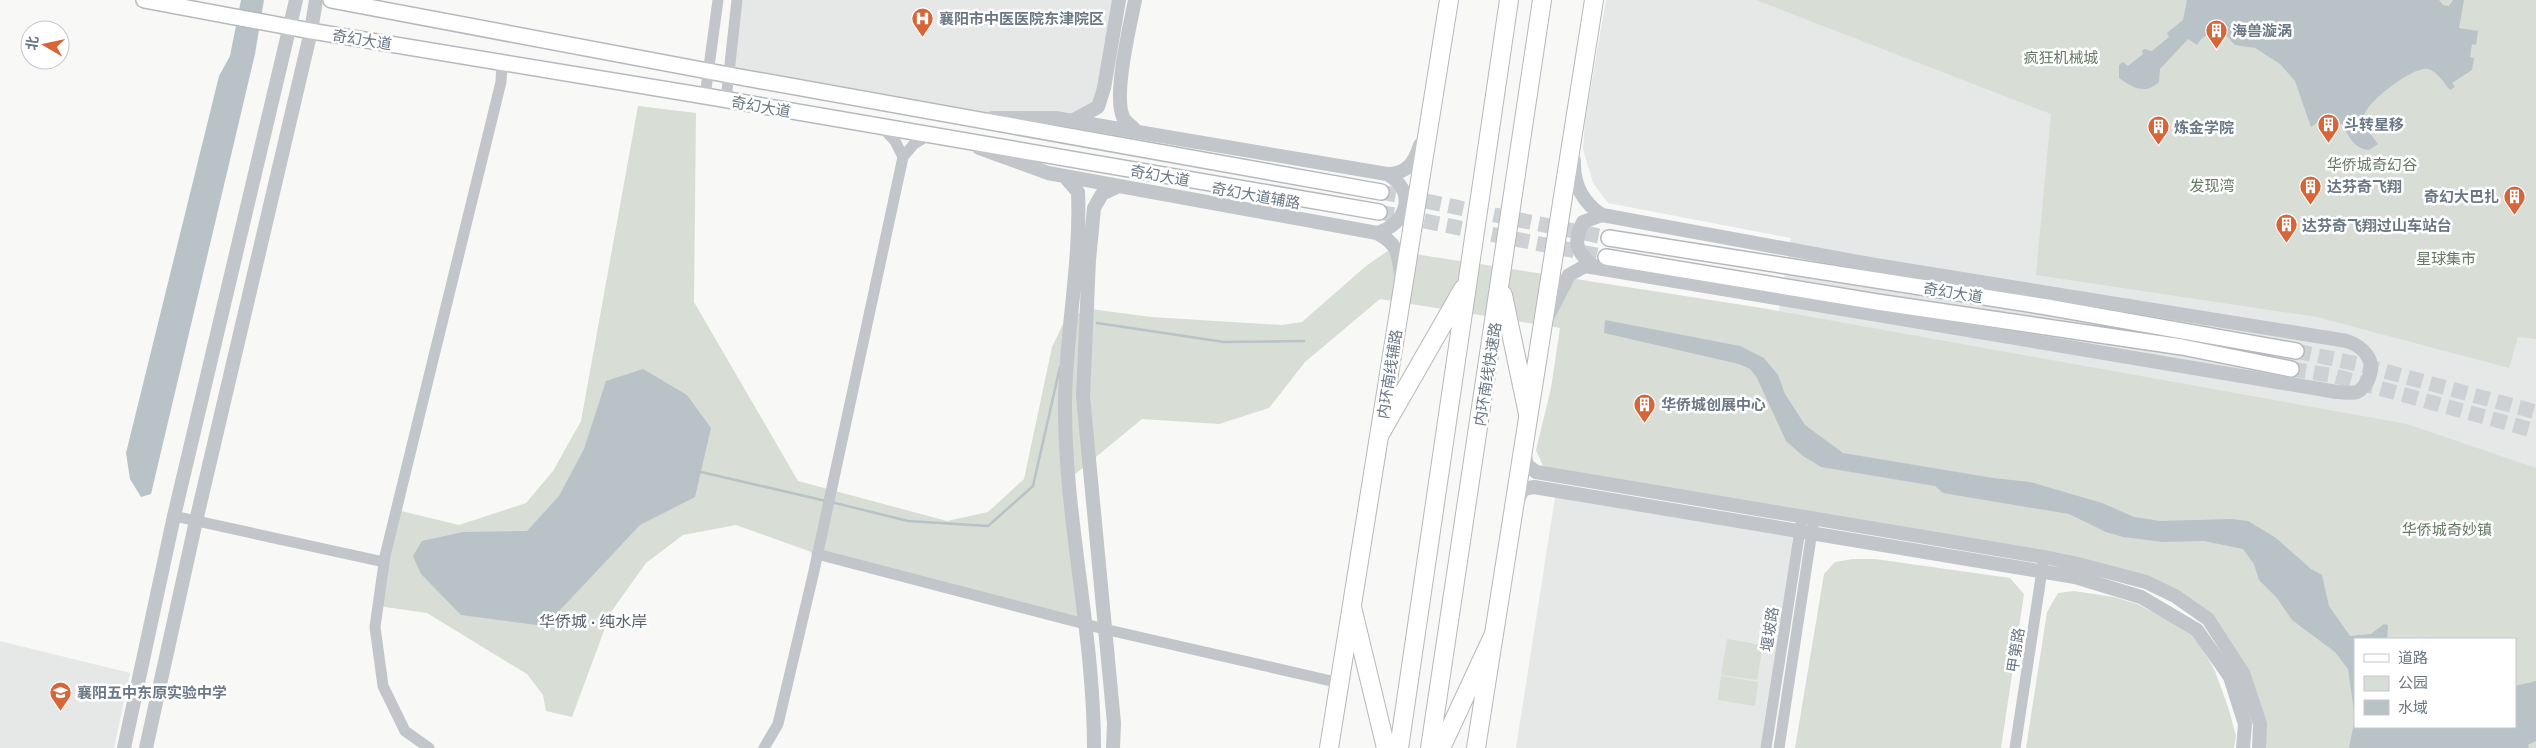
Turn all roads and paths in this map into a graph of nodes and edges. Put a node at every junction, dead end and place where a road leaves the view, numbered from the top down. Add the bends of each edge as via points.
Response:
1 (144, 0) edge
2 (296, 0) edge
3 (316, 0) edge
4 (331, 0) edge
5 (718, 0) edge
6 (737, 0) edge
7 (1119, 0) edge
8 (1135, 0) edge
9 (1449, 0) edge
10 (1509, 0) edge
11 (1542, 0) edge
12 (1594, 0) edge
13 (291, 27) junction
14 (311, 31) junction
15 (502, 62) junction
16 (709, 70) junction
17 (729, 75) junction
18 (704, 96) junction
19 (726, 100) junction
20 (1432, 108) junction
21 (1576, 116) junction
22 (965, 117) junction
23 (1072, 121) junction
24 (882, 127) junction
25 (1136, 130) junction
26 (930, 134) junction
27 (957, 140) junction
28 (903, 156) junction
29 (1388, 174) junction
30 (1064, 176) junction
31 (1120, 186) junction
32 (1381, 192) tunnel mouth
33 (1379, 212) tunnel mouth
34 (1602, 215) junction
35 (1377, 233) junction
36 (1609, 238) tunnel mouth
37 (1600, 262) junction
38 (1911, 271) junction
39 (1469, 280) junction
40 (1876, 280) junction
41 (1501, 283) junction
42 (2034, 291) junction
43 (1402, 292) junction
44 (1869, 300) junction
45 (2064, 310) junction
46 (1903, 321) junction
47 (2065, 330) junction
48 (1541, 334) junction
49 (2026, 340) junction
50 (2296, 351) tunnel mouth
51 (2291, 369) tunnel mouth
52 (1528, 414) junction
53 (1380, 434) junction
54 (1523, 448) junction
55 (1514, 507) junction
56 (174, 516) junction
57 (1808, 517) junction
58 (196, 521) junction
59 (1806, 532) junction
60 (817, 554) junction
61 (2044, 557) junction
62 (384, 562) junction
63 (2042, 572) junction
64 (1352, 607) junction
65 (1086, 624) junction
66 (1104, 629) junction
67 (1494, 636) junction
68 (1340, 683) junction
69 (124, 748) edge
70 (146, 748) edge
71 (429, 748) edge
72 (764, 748) edge
73 (1094, 748) edge
74 (1114, 748) edge
75 (1329, 748) edge
76 (1386, 748) edge
77 (1399, 748) edge
78 (1430, 748) edge
79 (1441, 748) edge
80 (1476, 748) edge
81 (1766, 748) edge
82 (1779, 748) edge
83 (2015, 748) edge
84 (2243, 748) edge
85 (2259, 748) edge

1 - 13 main road, 奇幻大道
2 - 13 street
3 - 14 street
4 - 16 main road, 奇幻大道
5 - 16 street
6 - 17 street
7 - 23 street via 1098,107
8 - 25 street via 1120,86 1120,106 1123,118
9 - 20 main road, 内环南线辅路
10 - 39 main road, 内环南线快速路
11 - 41 main road, 内环南线快速路
12 - 21 main road
13 - 14 main road, 奇幻大道
13 - 56 street
14 - 15 main road, 奇幻大道
14 - 58 street
15 - 18 main road, 奇幻大道
15 - 62 street via 501,82
16 - 17 main road, 奇幻大道
16 - 18 street
17 - 19 street
17 - 22 main road, 奇幻大道
18 - 19 main road, 奇幻大道
19 - 24 main road, 奇幻大道
20 - 29 street via 1416,160 1407,169
20 - 43 main road, 内环南线辅路
21 - 34 street via 1574,172 1580,194 1593,210
21 - 48 main road
22 - 23 street
22 - 32 main road, 奇幻大道
23 - 25 street
24 - 26 main road, 奇幻大道
24 - 28 street
25 - 29 street
26 - 27 main road, 奇幻大道
26 - 28 street
27 - 30 street, 奇幻大道辅路
27 - 33 main road, 奇幻大道
28 - 60 street
29 - 35 street via 1398,180 1405,194 1405,208 1401,218 1390,229
30 - 31 street, 奇幻大道辅路
30 - 65 street via 1078,192 1065,400 1068,480
31 - 35 street, 奇幻大道辅路
31 - 66 street via 1102,194 1094,208 1088,260 1083,396
34 - 37 street via 1583,222 1576,244 1582,257
34 - 38 street
35 - 43 street, 奇幻大道辅路 via 1388,239 1398,251
36 - 40 main road, 奇幻大道
37 - 44 main road, 奇幻大道
37 - 46 street
37 - 48 street via 1569,275
38 - 40 street
38 - 42 street
39 - 53 main road
39 - 77 main road, 内环南线快速路
40 - 45 main road, 奇幻大道
41 - 52 main road
41 - 78 main road, 内环南线快速路
42 - 45 street
42 - 49 street via 2347,341 2365,352 2371,360 2371,370 2362,389 2355,393 2337,392
43 - 53 main road, 内环南线辅路
44 - 46 street
44 - 47 main road, 奇幻大道
45 - 50 main road, 奇幻大道
46 - 49 street
47 - 49 street
47 - 51 main road, 奇幻大道
48 - 52 main road
52 - 54 main road
53 - 64 main road, 内环南线辅路
54 - 55 main road
54 - 57 street via 1527,465 1536,472
55 - 59 street via 1523,489 1534,487
55 - 67 main road
56 - 58 street
56 - 69 street
57 - 59 street, 堰坡路
57 - 61 street
58 - 62 street
58 - 70 street
59 - 63 street
59 - 81 street, 堰坡路
59 - 82 street, 堰坡路
60 - 65 street
60 - 72 street via 778,724
61 - 63 street, 甲第路
61 - 85 street via 2146,582 2175,596 2208,619 2244,673 2260,724
62 - 71 street via 375,627 382,686 405,731
63 - 83 street, 甲第路
63 - 84 street via 2075,577 2141,597 2197,630 2230,677 2245,724
64 - 68 main road, 内环南线辅路
64 - 76 main road
65 - 66 street
65 - 73 street
66 - 68 street
66 - 74 street
67 - 79 main road
67 - 80 main road
68 - 75 main road, 内环南线辅路

